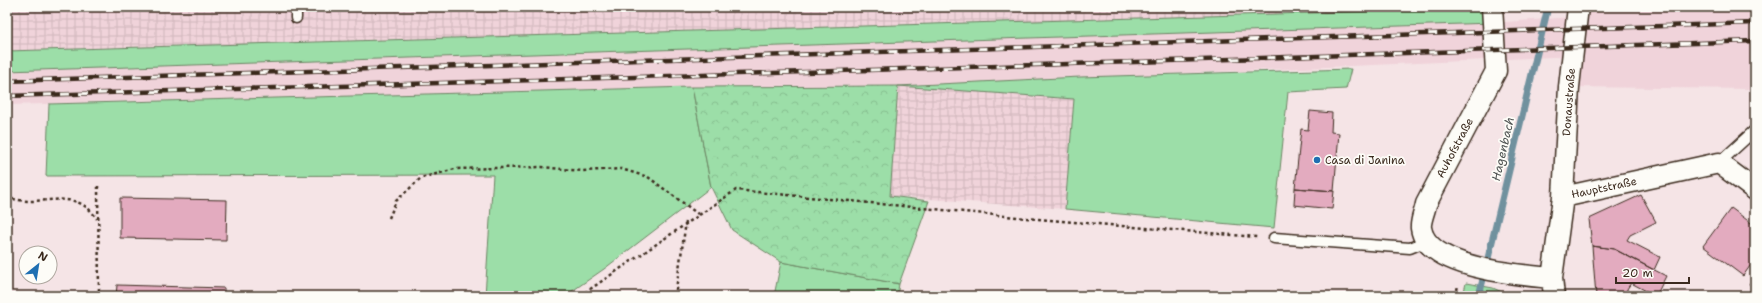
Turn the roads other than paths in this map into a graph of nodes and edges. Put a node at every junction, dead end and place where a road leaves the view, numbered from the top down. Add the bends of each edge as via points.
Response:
1 (296, 7) edge
2 (1492, 7) edge
3 (1578, 7) edge
4 (296, 18) dead end
5 (1755, 130) edge
6 (1719, 163) junction
7 (1755, 190) edge
8 (1563, 197) junction
9 (1274, 238) road end
10 (1427, 241) junction
11 (1553, 287) edge

1 - 4 lane
2 - 10 street, Auhofstraße via 1496,70 1426,204 1421,228
3 - 8 street, Donaustraße via 1569,87
5 - 6 lane
6 - 7 street
6 - 8 street, Hauptstraße
8 - 11 street, Hauptstraße
9 - 10 lane via 1410,248
10 - 11 street via 1436,251 1470,266

